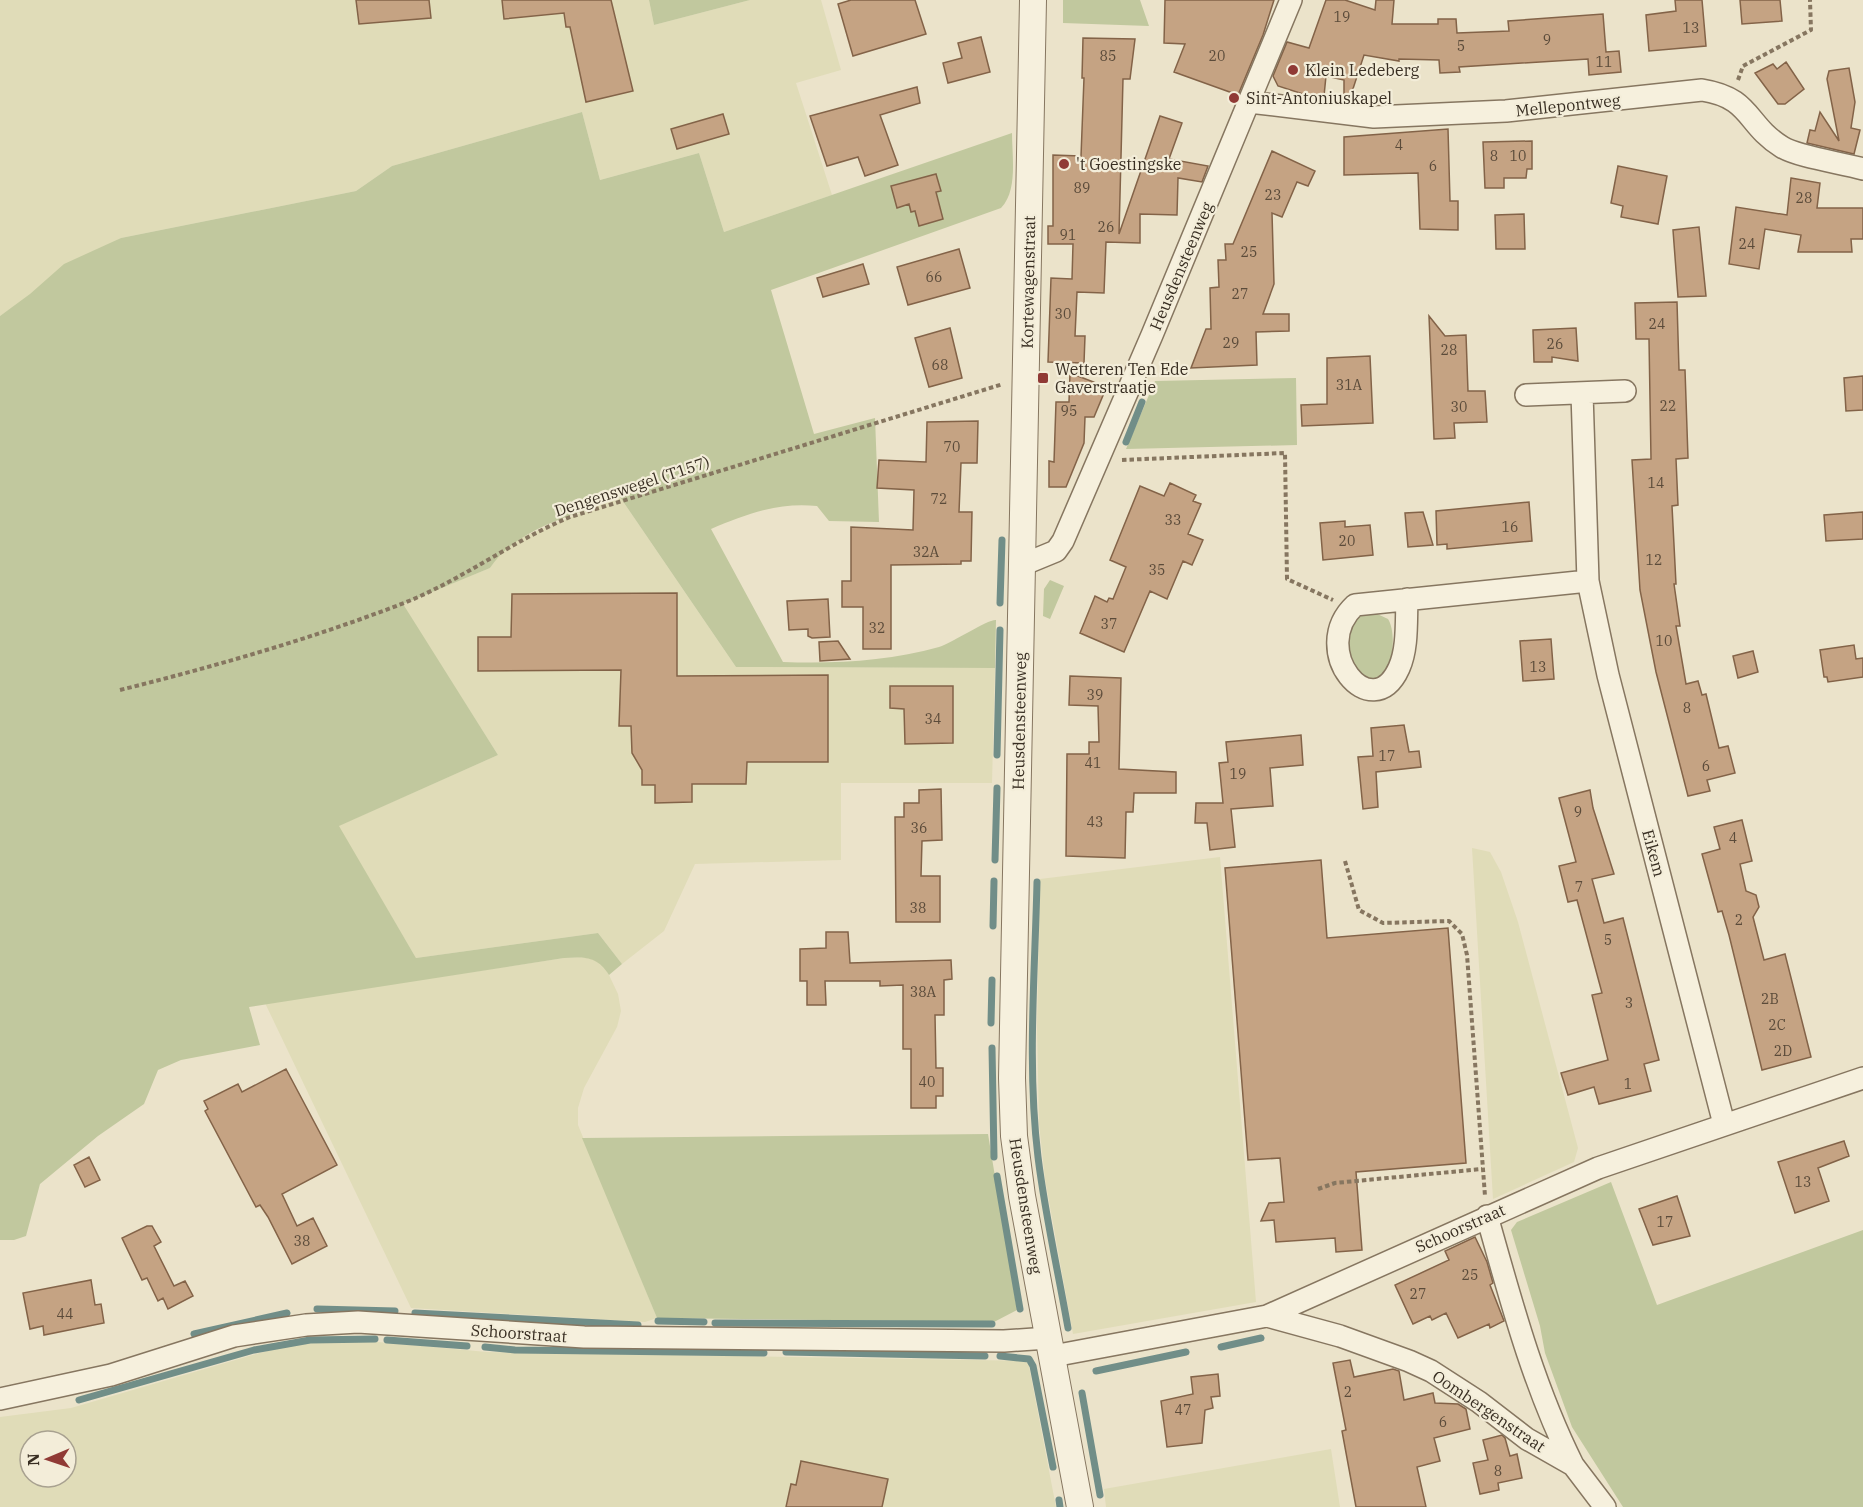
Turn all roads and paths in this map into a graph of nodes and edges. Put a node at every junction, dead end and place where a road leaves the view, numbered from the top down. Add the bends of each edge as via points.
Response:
1 (1033, 0) edge
2 (1291, 0) edge
3 (1810, 0) edge
4 (1732, 98) junction
5 (1249, 102) junction
6 (1863, 169) edge
7 (1026, 377) junction
8 (1624, 390) dead end
9 (1582, 393) junction
10 (1526, 395) dead end
11 (1097, 461) junction
12 (1023, 565) junction
13 (1588, 581) junction
14 (1407, 599) junction
15 (1347, 611) junction
16 (120, 690) dead end
17 (1345, 861) dead end
18 (1863, 1078) edge
19 (1724, 1124) junction
20 (1482, 1169) junction
21 (1318, 1189) dead end
22 (1487, 1216) junction
23 (1267, 1316) junction
24 (1051, 1347) junction
25 (0, 1399) edge
26 (1573, 1465) junction
27 (1080, 1507) edge
28 (1605, 1507) edge

1 - 7 street, Kortewagenstraat
2 - 5 street, Heusdensteenweg
3 - 4 path via 1811,30 1743,66
4 - 5 street, Mellepontweg via 1687,90 1506,111 1374,117
4 - 6 street via 1741,104 1761,133 1785,149
5 - 11 street, Heusdensteenweg
7 - 12 street, Kortewagenstraat
7 - 16 path, Dengenswegel (T157) via 570,517 404,603 242,659
8 - 9 street
9 - 10 street
9 - 13 street, Eikem
11 - 12 street, Heusdensteenweg via 1056,551
11 - 15 path via 1285,453 1287,579 1326,595
12 - 24 street, Heusdensteenweg via 1012,1090 1018,1166
13 - 14 street
13 - 19 street, Eikem via 1608,675
14 - 15 street via 1354,605
14 - 15 street via 1400,666 1389,682 1373,689 1349,680 1341,664 1339,635 1341,619
17 - 20 path via 1359,910 1383,923 1449,921 1462,934 1467,955
18 - 19 street, Schoorstraat
19 - 22 street, Schoorstraat via 1598,1168
20 - 21 path via 1335,1183
20 - 22 path
22 - 23 street, Schoorstraat
22 - 26 street, Oombergenstraat via 1521,1336 1551,1421
23 - 24 street, Schoorstraat
23 - 26 street, Oombergenstraat via 1340,1336 1422,1366 1527,1439
24 - 25 street, Schoorstraat via 1004,1341 585,1337 358,1322 234,1336 111,1375
24 - 27 street, Heusdensteenweg
26 - 28 street, Oombergenstraat

